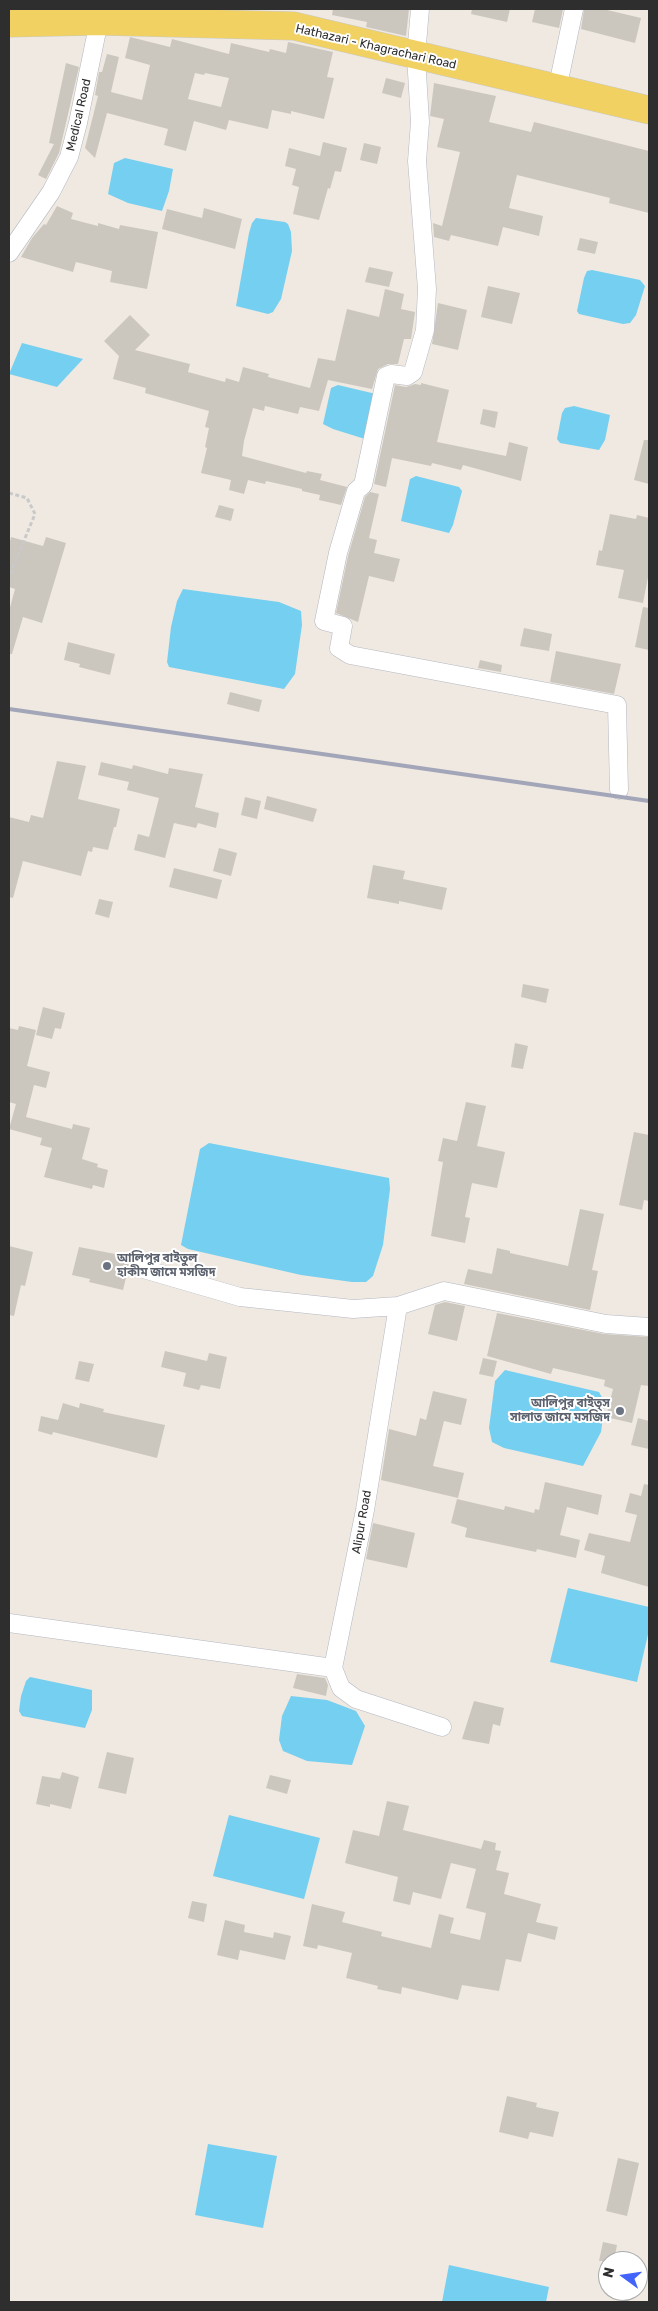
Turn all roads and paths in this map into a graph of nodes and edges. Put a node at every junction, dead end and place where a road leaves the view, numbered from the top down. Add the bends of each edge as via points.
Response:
1 (420, 9) edge
2 (574, 9) edge
3 (99, 21) junction
4 (9, 23) edge
5 (416, 56) junction
6 (557, 90) junction
7 (649, 110) edge
8 (9, 253) edge
9 (9, 493) edge
10 (9, 577) edge
11 (619, 790) dead end
12 (140, 1268) dead end
13 (398, 1306) junction
14 (649, 1327) edge
15 (9, 1623) edge
16 (334, 1668) junction
17 (442, 1727) dead end

1 - 5 street
2 - 6 street
3 - 4 main road, Hathazari - Khagrachari Road
3 - 5 main road, Hathazari - Khagrachari Road via 294,26
3 - 8 street, Medical Road via 68,157 51,192
5 - 6 main road, Hathazari - Khagrachari Road
5 - 11 street via 420,122 417,161 428,289 425,330 413,372 407,376 386,376 363,485 356,491 340,544 324,621 343,626 339,648 350,655 617,705
6 - 7 main road, Hathazari - Khagrachari Road
9 - 10 path via 27,498 35,514
12 - 13 street via 240,1297 354,1309
13 - 14 street via 444,1291 606,1324
13 - 16 street, Alipur Road via 365,1510
15 - 16 street
16 - 17 street via 341,1688 356,1699

